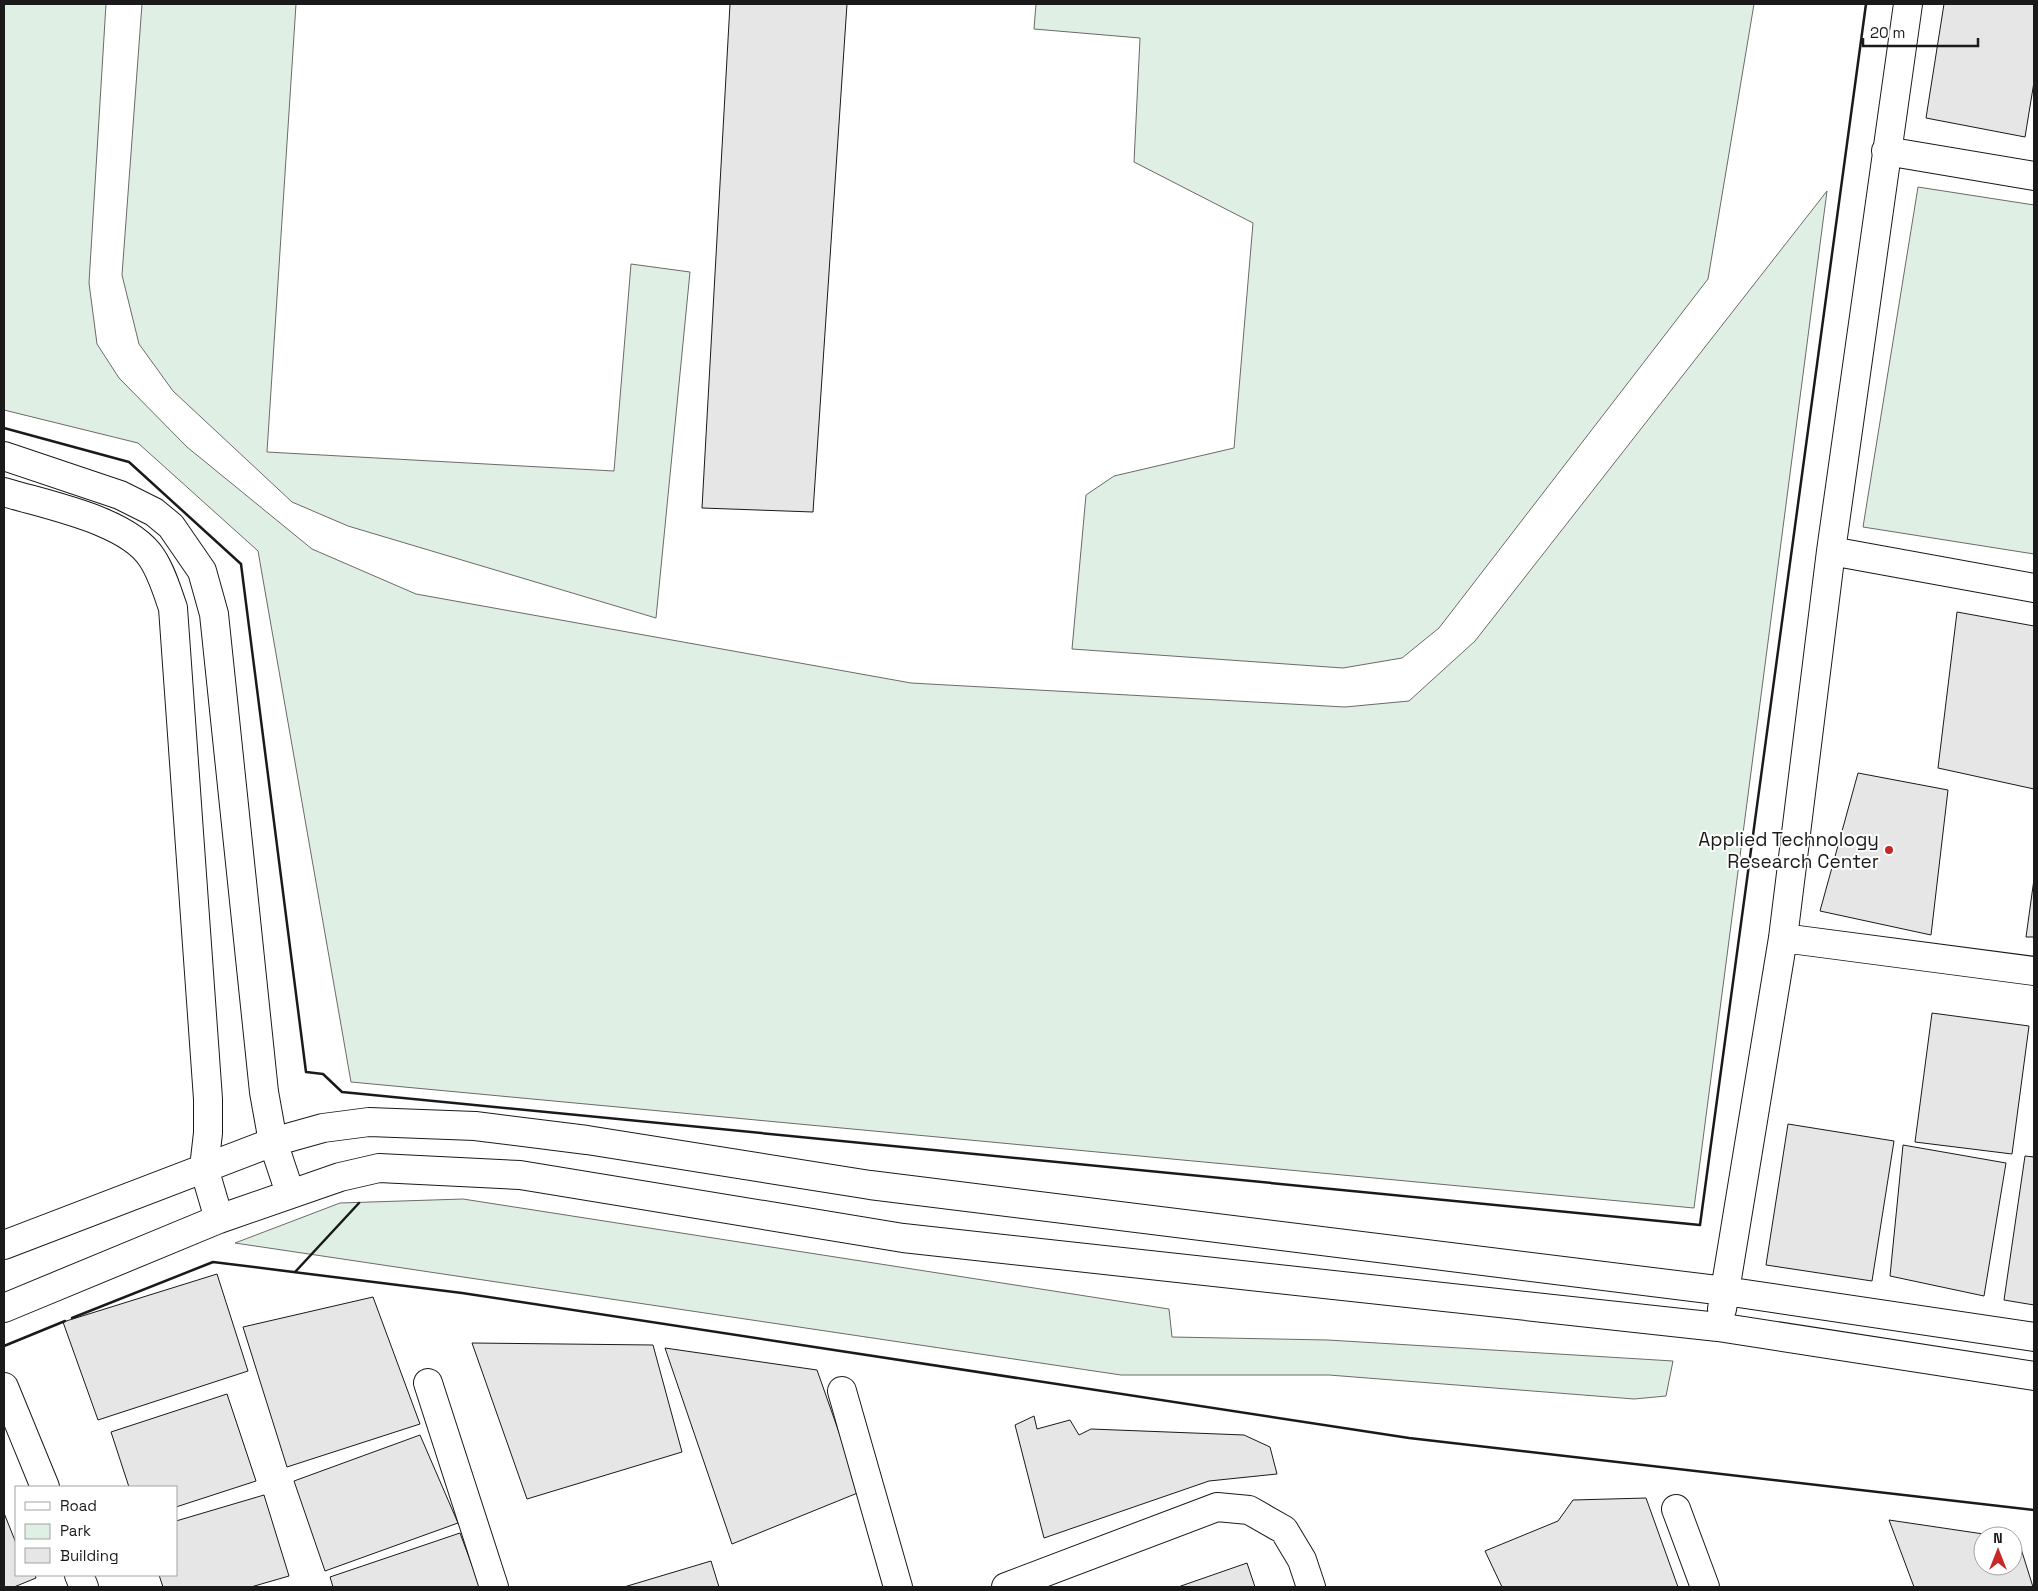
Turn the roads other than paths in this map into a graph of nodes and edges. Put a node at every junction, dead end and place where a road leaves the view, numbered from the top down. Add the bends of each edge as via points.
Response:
1 (1908, 4) edge
2 (1886, 151) junction
3 (2034, 176) edge
4 (4, 456) edge
5 (4, 492) edge
6 (1831, 551) junction
7 (2034, 588) edge
8 (1783, 938) junction
9 (2034, 971) edge
10 (273, 1142) junction
11 (204, 1168) junction
12 (290, 1193) junction
13 (219, 1219) junction
14 (4, 1245) edge
15 (1725, 1292) junction
16 (4, 1308) edge
17 (1718, 1327) junction
18 (2034, 1338) edge
19 (2034, 1376) edge
20 (428, 1383) dead end
21 (4, 1387) edge
22 (842, 1390) dead end
23 (45, 1486) edge
24 (1676, 1509) dead end
25 (494, 1587) edge
26 (898, 1587) edge
27 (1006, 1587) edge
28 (1311, 1587) edge
29 (1705, 1587) edge

1 - 2 street
2 - 3 street
2 - 6 street
4 - 10 street via 120,495 154,512 176,532 202,572 214,614 264,1092
5 - 11 street via 107,524 125,533 151,557 161,573 173,608 208,1099
6 - 7 street
6 - 8 street
8 - 9 street
8 - 15 street
10 - 11 street
10 - 12 street
10 - 15 street via 323,1128 369,1122 474,1126 587,1140 870,1185
11 - 13 street
11 - 14 street
12 - 13 street
12 - 17 street via 340,1176 379,1168 520,1175 903,1238
13 - 16 street
15 - 17 street
15 - 18 street
17 - 19 street
20 - 25 street
21 - 23 street
22 - 26 street
24 - 29 street
27 - 28 street via 1217,1507 1249,1510 1284,1530 1302,1560

